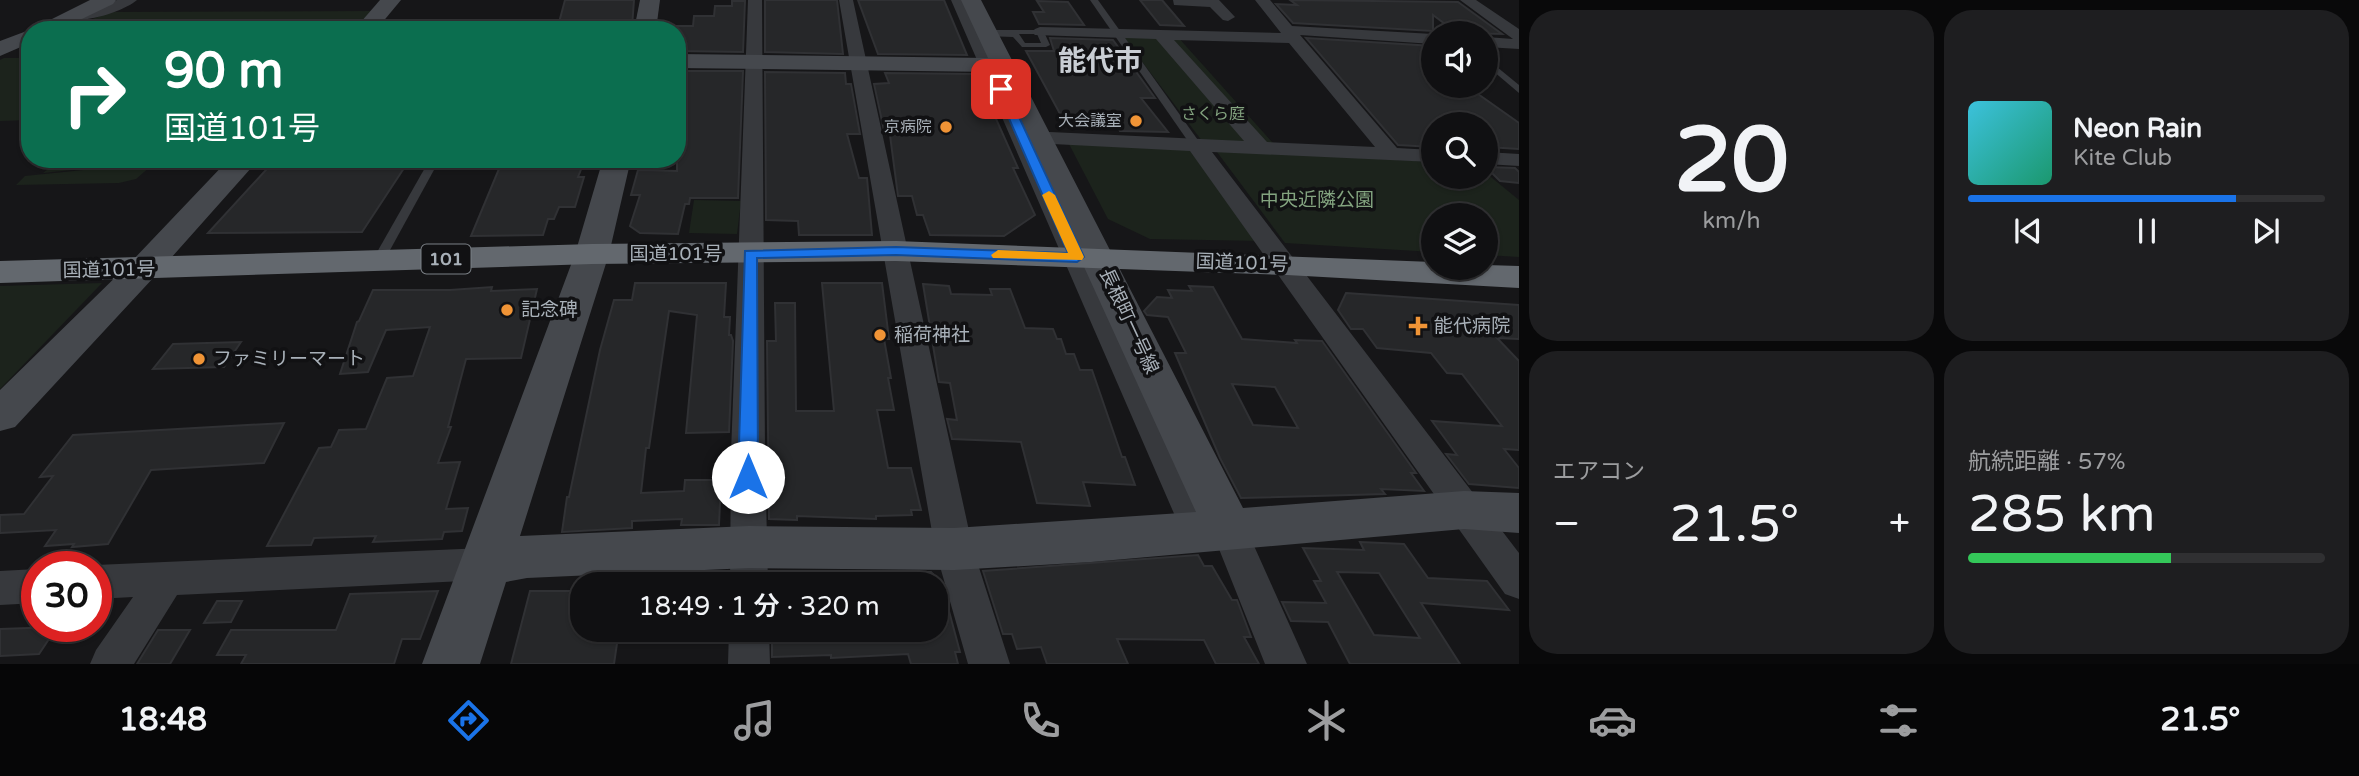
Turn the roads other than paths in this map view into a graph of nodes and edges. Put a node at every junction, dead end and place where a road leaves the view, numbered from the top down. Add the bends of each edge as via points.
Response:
1 (106, 0) edge
2 (130, 0) edge
3 (391, 0) edge
4 (650, 0) edge
5 (755, 0) edge
6 (846, 0) edge
7 (958, 0) edge
8 (971, 0) edge
9 (1094, 0) edge
10 (1262, 0) edge
11 (1467, 0) edge
12 (1182, 8) dead end
13 (72, 16) junction
14 (61, 21) edge
15 (372, 21) edge
16 (646, 21) edge
17 (1286, 29) junction
18 (1040, 32) junction
19 (1119, 33) junction
20 (1160, 34) junction
21 (1519, 36) edge
22 (1421, 38) edge
23 (21, 39) edge
24 (1498, 43) edge
25 (1519, 44) edge
26 (0, 49) edge
27 (992, 49) junction
28 (686, 61) edge
29 (755, 62) junction
30 (857, 63) junction
31 (1498, 72) edge
32 (1519, 90) edge
33 (1030, 137) junction
34 (1196, 145) junction
35 (1261, 148) junction
36 (1391, 153) junction
37 (1421, 155) edge
38 (1498, 159) edge
39 (1519, 160) edge
40 (237, 168) edge
41 (430, 168) edge
42 (615, 168) edge
43 (896, 251) junction
44 (592, 254) junction
45 (750, 254) junction
46 (1088, 258) junction
47 (378, 261) junction
48 (1287, 264) junction
49 (143, 270) junction
50 (0, 272) edge
51 (1519, 277) edge
52 (0, 416) edge
53 (1464, 510) junction
54 (1519, 513) edge
55 (1215, 531) junction
56 (954, 549) junction
57 (484, 564) junction
58 (749, 566) edge
59 (167, 578) junction
60 (112, 581) edge
61 (1519, 582) edge
62 (21, 587) edge
63 (0, 588) edge
64 (749, 642) edge
65 (111, 664) edge
66 (451, 664) edge
67 (749, 664) edge
68 (989, 664) edge
69 (1286, 664) edge

1 - 13 street
2 - 13 street
3 - 15 street
4 - 16 street
5 - 29 street
6 - 30 street
7 - 27 street
8 - 27 street, 長根町一号線
9 - 19 lane
10 - 17 street
11 - 21 street
12 - 17 street
13 - 14 street
17 - 20 street
17 - 22 street
17 - 36 street
18 - 19 street
18 - 27 lane
18 - 27 lane via 1046,45 1022,45 1016,35
19 - 20 street
19 - 34 lane
20 - 35 street
23 - 26 street
24 - 25 street
27 - 30 street
27 - 33 street, 長根町一号線
28 - 29 street
29 - 30 street
29 - 45 street
30 - 43 street
31 - 32 lane
33 - 34 street
33 - 46 street, 長根町一号線
34 - 35 street
34 - 48 street
35 - 36 street
36 - 37 street
38 - 39 street
40 - 49 street
41 - 47 lane
42 - 44 street
43 - 45 highway, 国道101号 / 101
43 - 46 highway, 国道101号 / 101
43 - 56 street
44 - 45 highway, 国道101号 / 101
44 - 47 highway, 国道101号 / 101
44 - 57 street
45 - 58 street
46 - 48 highway, 国道101号 / 101
46 - 55 street, 長根町一号線
47 - 49 highway, 国道101号 / 101
48 - 51 highway, 国道101号 / 101
48 - 53 street
49 - 50 highway, 国道101号 / 101
49 - 52 street
53 - 54 street
53 - 55 street
53 - 61 street
55 - 56 street
55 - 69 street
56 - 58 street
56 - 68 street
57 - 58 street via 527,556
57 - 59 street
57 - 66 street
59 - 60 street
59 - 65 street
62 - 63 street
64 - 67 street

